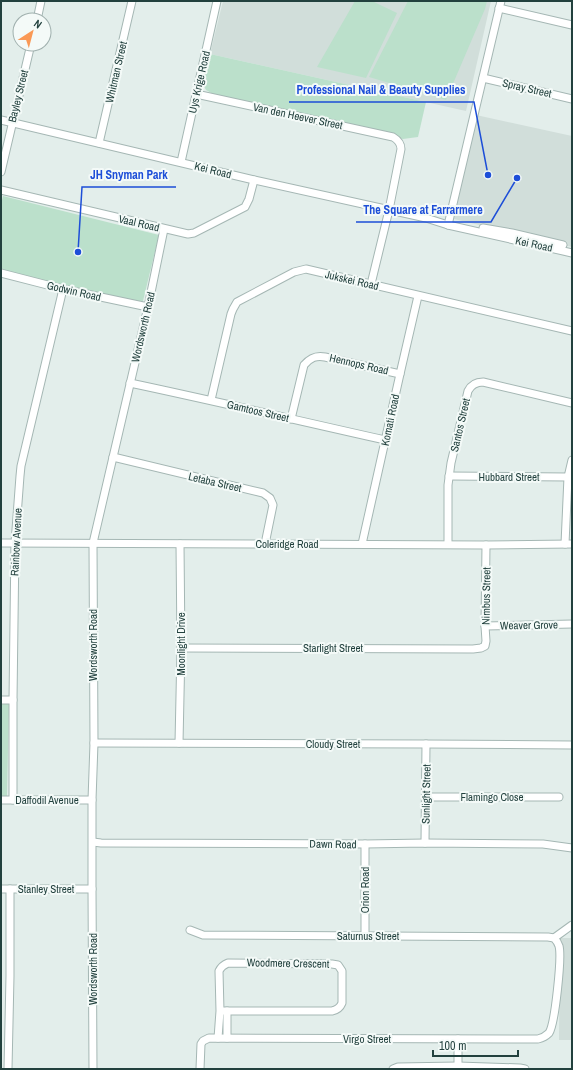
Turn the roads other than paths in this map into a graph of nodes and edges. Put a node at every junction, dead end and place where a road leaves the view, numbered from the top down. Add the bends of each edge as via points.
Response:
1 (42, 1) edge
2 (132, 1) edge
3 (217, 1) edge
4 (500, 4) edge
5 (39, 12) edge
6 (572, 24) edge
7 (29, 52) edge
8 (483, 78) junction
9 (196, 94) junction
10 (572, 99) edge
11 (1, 120) edge
12 (12, 122) junction
13 (99, 143) junction
14 (181, 162) junction
15 (1, 172) edge
16 (254, 180) junction
17 (1, 190) edge
18 (389, 210) junction
19 (448, 223) junction
20 (164, 229) junction
21 (572, 248) edge
22 (572, 253) edge
23 (1, 273) edge
24 (371, 284) junction
25 (63, 289) junction
26 (418, 296) junction
27 (148, 307) junction
28 (572, 331) edge
29 (400, 374) junction
30 (130, 383) junction
31 (211, 400) junction
32 (572, 403) edge
33 (291, 419) junction
34 (385, 440) junction
35 (112, 457) junction
36 (572, 460) edge
37 (449, 476) junction
38 (568, 477) junction
39 (1, 543) edge
40 (15, 543) junction
41 (93, 543) junction
42 (180, 544) junction
43 (265, 544) junction
44 (362, 544) junction
45 (448, 544) junction
46 (569, 544) edge
47 (486, 545) junction
48 (572, 624) edge
49 (485, 626) junction
50 (485, 646) joint
51 (181, 648) junction
52 (1, 700) edge
53 (13, 700) junction
54 (94, 743) junction
55 (179, 743) junction
56 (426, 744) junction
57 (572, 745) edge
58 (425, 797) junction
59 (559, 798) dead end
60 (1, 800) edge
61 (13, 800) junction
62 (92, 800) junction
63 (93, 842) junction
64 (425, 843) junction
65 (365, 844) junction
66 (572, 848) edge
67 (1, 889) edge
68 (92, 889) junction
69 (10, 890) junction
70 (572, 925) edge
71 (190, 930) dead end
72 (365, 936) junction
73 (551, 937) junction
74 (1, 986) edge
75 (10, 986) junction
76 (223, 1011) junction
77 (218, 1038) junction
78 (227, 1038) junction
79 (458, 1039) junction
80 (458, 1066) junction
81 (8, 1069) edge
82 (93, 1069) edge
83 (200, 1069) edge
84 (393, 1069) edge
85 (525, 1069) edge

1 - 5 street
2 - 13 street, Whitman Street
3 - 9 street, Uys Krige Road
4 - 6 street
4 - 8 street
7 - 12 street, Bayley Street
8 - 10 street, Spray Street
8 - 19 street
9 - 14 street, Uys Krige Road
9 - 18 street, Van den Heever Street via 393,137 401,145 401,149
11 - 12 street, Kei Road
12 - 13 street, Kei Road
12 - 15 street, Bayley Street
13 - 14 street, Kei Road
14 - 16 street, Kei Road
16 - 18 street, Kei Road
16 - 20 street, Vaal Road via 249,199 242,209 194,233
17 - 20 street, Vaal Road
18 - 19 street, Kei Road
18 - 24 street
19 - 21 street, Kei Road via 512,233
19 - 22 street, Kei Road
20 - 27 street, Wordsworth Road
23 - 25 street, Godwin Road
24 - 26 street, Jukskei Road
24 - 31 street, Jukskei Road via 306,269 294,272 238,302 231,314
25 - 27 street, Godwin Road
25 - 40 street, Rainbow Avenue via 21,466
26 - 28 street, Jukskei Road
26 - 29 street, Komati Road
27 - 30 street, Wordsworth Road
29 - 33 street, Hennops Road via 325,357 312,358 304,365
29 - 34 street, Komati Road
30 - 31 street, Gamtoos Street
30 - 35 street, Wordsworth Road
31 - 33 street, Gamtoos Street
32 - 37 street, Santos Street via 483,382 474,384 468,391
33 - 34 street, Gamtoos Street
34 - 44 street, Komati Road
35 - 41 street, Wordsworth Road
35 - 43 street, Letaba Street via 263,493 270,498 273,505
36 - 38 street
37 - 38 street, Hubbard Street
37 - 45 street, Santos Street
38 - 46 street
39 - 40 street, Coleridge Road
40 - 41 street, Coleridge Road
40 - 53 street, Rainbow Avenue
41 - 42 street, Coleridge Road
41 - 54 street, Wordsworth Road
42 - 43 street, Coleridge Road
42 - 51 street, Moonlight Drive
43 - 44 street, Coleridge Road
44 - 45 street, Coleridge Road
45 - 47 street, Coleridge Road
46 - 47 street, Coleridge Road
47 - 49 street, Nimbus Street
48 - 49 street, Weaver Grove
49 - 50 street, Nimbus Street
50 - 51 street, Starlight Street via 474,649
51 - 55 street, Moonlight Drive
52 - 53 street
53 - 61 street, Rainbow Avenue
54 - 55 street, Cloudy Street
54 - 62 street, Wordsworth Road
55 - 56 street, Cloudy Street
56 - 57 street, Cloudy Street
56 - 58 street, Sunlight Street
58 - 59 street, Flamingo Close
58 - 64 street, Sunlight Street
60 - 61 street, Daffodil Avenue
61 - 62 street, Daffodil Avenue
62 - 63 street, Wordsworth Road
63 - 65 street, Dawn Road
63 - 68 street, Wordsworth Road
64 - 65 street, Dawn Road
64 - 66 street, Dawn Road via 543,844
65 - 72 street, Orion Road
67 - 69 street, Stanley Street
68 - 69 street, Stanley Street
68 - 82 street, Wordsworth Road
69 - 75 street
70 - 73 street
71 - 72 street, Saturnus Street via 202,935
72 - 73 street, Saturnus Street
73 - 79 street, Virgo Street via 559,947 559,982 552,1026 548,1034 538,1039
74 - 75 street
75 - 81 street
76 - 76 street, Woodmere Crescent via 219,972 221,967 228,963 332,964 338,965 342,971 342,1003 336,1010
76 - 77 street, Woodmere Crescent
76 - 78 street, Woodmere Crescent
77 - 78 street, Virgo Street
77 - 83 street, Virgo Street via 209,1038 201,1044
78 - 79 street, Virgo Street
79 - 80 street
80 - 84 street
80 - 85 street

